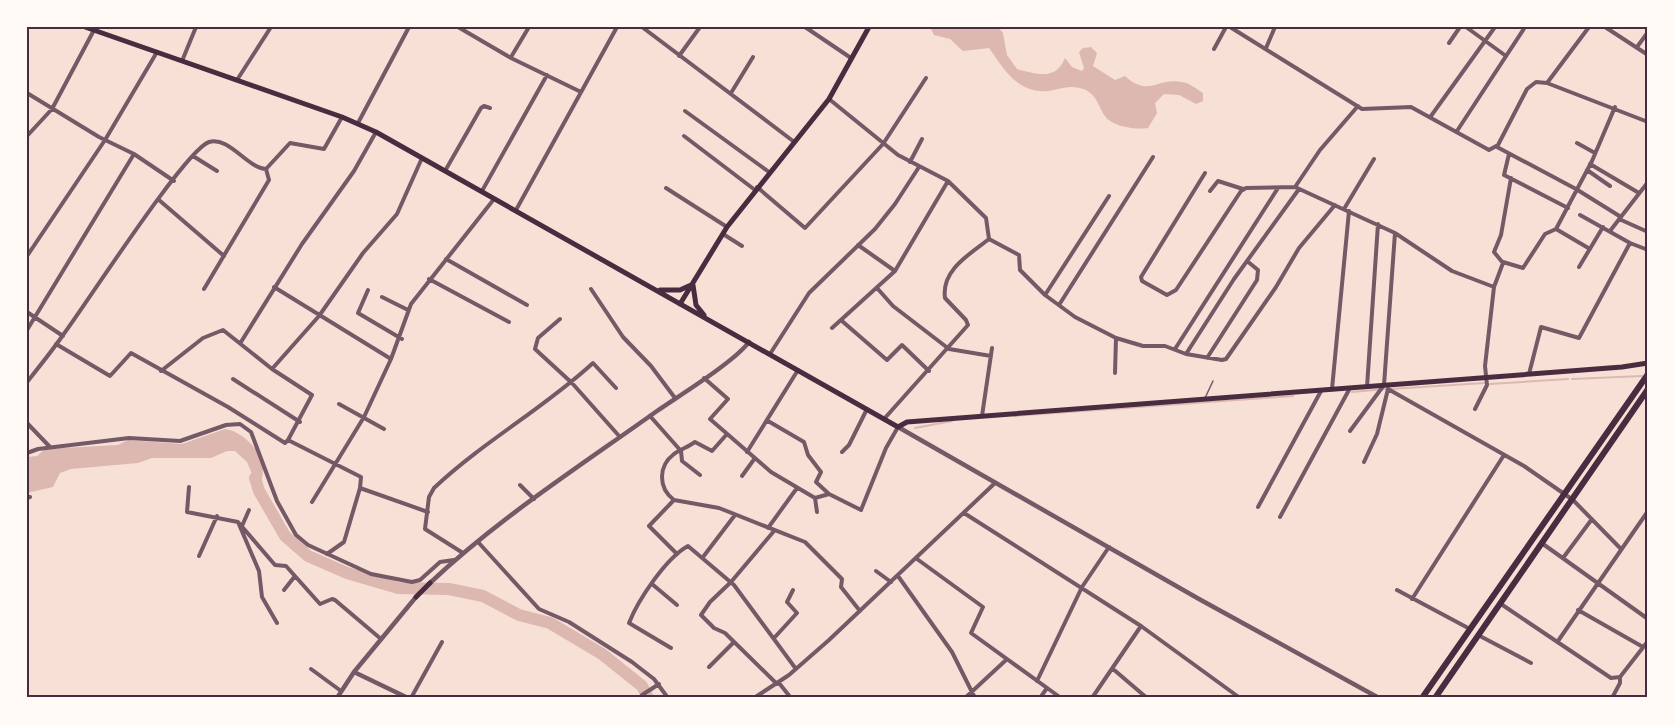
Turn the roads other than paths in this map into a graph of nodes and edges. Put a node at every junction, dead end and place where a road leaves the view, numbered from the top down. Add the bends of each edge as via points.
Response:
1 (85, 27) edge
2 (196, 27) edge
3 (271, 27) edge
4 (409, 27) edge
5 (458, 27) edge
6 (529, 27) edge
7 (617, 27) edge
8 (642, 27) edge
9 (700, 27) edge
10 (805, 27) edge
11 (869, 27) edge
12 (1228, 27) edge
13 (1275, 27) edge
14 (1461, 27) edge
15 (1466, 27) edge
16 (1495, 27) edge
17 (1525, 27) edge
18 (1588, 27) edge
19 (1605, 27) edge
20 (94, 30) junction
21 (1648, 32) edge
22 (1485, 40) junction
23 (1449, 43) dead end
24 (1637, 46) junction
25 (1266, 48) junction
26 (1214, 49) dead end
27 (158, 51) junction
28 (1648, 55) edge
29 (679, 56) junction
30 (1506, 56) junction
31 (753, 57) dead end
32 (511, 58) junction
33 (852, 58) junction
34 (182, 61) junction
35 (547, 75) junction
36 (926, 78) dead end
37 (237, 81) junction
38 (1547, 83) junction
39 (582, 92) junction
40 (27, 93) edge
41 (731, 93) junction
42 (829, 99) junction
43 (1358, 106) junction
44 (1615, 107) junction
45 (490, 108) dead end
46 (52, 109) junction
47 (685, 111) dead end
48 (1431, 116) junction
49 (342, 117) junction
50 (1648, 122) edge
51 (358, 123) junction
52 (1457, 131) junction
53 (376, 132) junction
54 (27, 136) edge
55 (684, 136) dead end
56 (922, 139) dead end
57 (105, 140) junction
58 (793, 141) junction
59 (1576, 143) dead end
60 (883, 144) junction
61 (1497, 147) junction
62 (1596, 153) junction
63 (134, 154) junction
64 (1509, 154) junction
65 (193, 156) junction
66 (1153, 157) dead end
67 (423, 158) junction
68 (1374, 159) dead end
69 (910, 162) junction
70 (1590, 164) junction
71 (919, 166) junction
72 (266, 169) junction
73 (1587, 170) junction
74 (217, 171) dead end
75 (445, 171) junction
76 (769, 172) junction
77 (1205, 173) dead end
78 (1511, 178) junction
79 (174, 181) junction
80 (948, 181) junction
81 (1648, 182) edge
82 (1610, 186) dead end
83 (1279, 187) junction
84 (666, 188) dead end
85 (1297, 188) junction
86 (756, 189) junction
87 (1243, 189) junction
88 (1576, 189) junction
89 (482, 191) junction
90 (1209, 191) dead end
91 (1640, 193) junction
92 (1109, 196) dead end
93 (495, 199) junction
94 (159, 200) junction
95 (1335, 205) junction
96 (1568, 208) junction
97 (516, 210) junction
98 (1346, 210) junction
99 (1580, 215) dead end
100 (1620, 218) junction
101 (1378, 224) junction
102 (727, 227) junction
103 (1603, 227) junction
104 (1556, 229) junction
105 (1610, 231) junction
106 (1648, 232) edge
107 (1395, 233) junction
108 (723, 234) junction
109 (989, 239) junction
110 (1630, 243) junction
111 (858, 245) junction
112 (742, 246) dead end
113 (1590, 249) junction
114 (1648, 250) edge
115 (27, 256) edge
116 (225, 257) junction
117 (446, 259) junction
118 (1247, 261) junction
119 (1503, 262) junction
120 (1579, 267) dead end
121 (895, 272) junction
122 (429, 279) junction
123 (693, 284) junction
124 (274, 287) junction
125 (1494, 287) junction
126 (591, 288) dead end
127 (878, 288) junction
128 (204, 289) dead end
129 (654, 289) junction
130 (368, 290) dead end
131 (1045, 295) junction
132 (382, 297) dead end
133 (680, 304) junction
134 (526, 305) dead end
135 (1059, 305) junction
136 (408, 310) junction
137 (27, 312) edge
138 (319, 316) junction
139 (35, 317) junction
140 (707, 318) junction
141 (560, 319) dead end
142 (842, 321) junction
143 (509, 322) dead end
144 (832, 328) dead end
145 (27, 330) edge
146 (63, 336) junction
147 (1116, 338) junction
148 (400, 339) junction
149 (241, 342) junction
150 (749, 342) junction
151 (56, 344) junction
152 (992, 348) dead end
153 (949, 349) junction
154 (1175, 349) junction
155 (770, 354) junction
156 (1186, 354) junction
157 (991, 356) junction
158 (1207, 358) junction
159 (391, 359) junction
160 (1648, 363) edge
161 (272, 369) junction
162 (798, 370) junction
163 (161, 371) junction
164 (929, 371) junction
165 (1115, 373) dead end
166 (1529, 374) junction
167 (1648, 374) edge
168 (1486, 377) junction
169 (704, 378) junction
170 (233, 379) dead end
171 (1213, 381) dead end
172 (27, 382) edge
173 (572, 383) junction
174 (1367, 387) junction
175 (616, 388) dead end
176 (1351, 388) junction
177 (1332, 389) junction
178 (1386, 389) junction
179 (1648, 389) edge
180 (1321, 390) junction
181 (675, 398) junction
182 (1205, 399) junction
183 (339, 404) dead end
184 (867, 409) junction
185 (1475, 409) dead end
186 (650, 416) junction
187 (364, 417) junction
188 (982, 417) junction
189 (884, 419) junction
190 (768, 421) junction
191 (300, 422) junction
192 (27, 423) edge
193 (898, 427) junction
194 (384, 429) dead end
195 (1350, 431) dead end
196 (727, 434) junction
197 (620, 437) junction
198 (288, 440) junction
199 (50, 447) junction
200 (681, 450) junction
201 (747, 452) junction
202 (842, 452) dead end
203 (27, 453) edge
204 (1504, 456) junction
205 (755, 458) junction
206 (337, 462) junction
207 (1364, 462) dead end
208 (700, 475) dead end
209 (742, 476) dead end
210 (995, 483) junction
211 (520, 485) dead end
212 (189, 487) dead end
213 (360, 488) junction
214 (798, 488) junction
215 (829, 494) junction
216 (1566, 495) junction
217 (815, 498) junction
218 (534, 499) junction
219 (674, 500) junction
220 (1573, 500) junction
221 (312, 502) dead end
222 (1257, 507) dead end
223 (249, 510) dead end
224 (1648, 511) edge
225 (428, 512) junction
226 (817, 512) dead end
227 (964, 513) junction
228 (735, 515) junction
229 (217, 516) junction
230 (1280, 517) dead end
231 (1592, 519) junction
232 (237, 522) junction
233 (242, 526) junction
234 (768, 528) junction
235 (774, 530) junction
236 (478, 542) junction
237 (1543, 544) junction
238 (1109, 546) junction
239 (1621, 549) junction
240 (462, 553) junction
241 (327, 554) junction
242 (677, 554) junction
243 (199, 556) dead end
244 (703, 556) junction
245 (1563, 558) junction
246 (917, 559) junction
247 (454, 560) junction
248 (876, 571) dead end
249 (295, 576) junction
250 (898, 576) junction
251 (731, 582) junction
252 (891, 582) junction
253 (430, 583) joint
254 (1597, 583) junction
255 (652, 585) junction
256 (1082, 588) junction
257 (284, 590) dead end
258 (793, 590) dead end
259 (1397, 590) dead end
260 (416, 597) joint
261 (1413, 599) junction
262 (1500, 603) junction
263 (677, 605) dead end
264 (1578, 610) junction
265 (860, 611) junction
266 (1648, 619) edge
267 (276, 623) dead end
268 (1142, 626) junction
269 (1470, 629) junction
270 (1477, 635) junction
271 (380, 637) junction
272 (775, 637) junction
273 (1648, 640) edge
274 (1558, 641) junction
275 (442, 642) dead end
276 (734, 642) junction
277 (1643, 647) junction
278 (671, 648) dead end
279 (1006, 660) junction
280 (1530, 663) dead end
281 (709, 667) dead end
282 (311, 669) dead end
283 (796, 669) junction
284 (1113, 669) junction
285 (354, 672) junction
286 (1620, 677) junction
287 (1037, 681) junction
288 (778, 683) junction
289 (658, 684) junction
290 (1047, 688) junction
291 (341, 691) junction
292 (972, 692) junction
293 (643, 695) dead end
294 (337, 698) edge
295 (409, 698) edge
296 (668, 698) edge
297 (754, 698) edge
298 (791, 698) edge
299 (965, 698) edge
300 (975, 698) edge
301 (1040, 698) edge
302 (1061, 698) edge
303 (1092, 698) edge
304 (1147, 698) edge
305 (1240, 698) edge
306 (1379, 698) edge
307 (1422, 698) edge
308 (1435, 698) edge
309 (1612, 698) edge

1 - 20 main road
2 - 34 street
3 - 37 street
4 - 51 street
5 - 32 street
6 - 32 street
7 - 39 street
8 - 29 street
9 - 29 street
10 - 33 street
11 - 33 main road
12 - 25 street
12 - 26 street
13 - 25 street
14 - 23 street
15 - 22 street
16 - 22 street
17 - 30 street
18 - 38 street
19 - 24 street
20 - 27 main road
20 - 46 street
21 - 24 street
22 - 30 street
22 - 48 street
24 - 28 street
25 - 43 street
27 - 34 main road
27 - 57 street
29 - 41 street
30 - 52 street
31 - 41 street
32 - 35 street
33 - 42 main road
34 - 37 main road
35 - 39 street
35 - 89 street
36 - 60 street
37 - 49 main road
38 - 44 street
38 - 61 street via 1531,84
39 - 97 street
40 - 46 street
41 - 58 street
42 - 58 main road
42 - 60 street
43 - 48 street via 1368,111 1411,107
43 - 85 street via 1320,150
44 - 50 street
44 - 62 street
45 - 75 street via 480,108
46 - 54 street
46 - 57 street
47 - 76 street
48 - 52 street
49 - 51 main road
49 - 72 street via 324,149 290,143
51 - 53 main road
52 - 61 street via 1489,150
53 - 67 main road
53 - 124 street via 354,171
55 - 86 street
56 - 69 street
57 - 63 street
57 - 115 street
58 - 76 main road
59 - 62 street
60 - 69 street
60 - 86 street via 805,228
61 - 64 street
62 - 70 street
63 - 79 street
63 - 139 street
64 - 78 street via 1503,172
64 - 88 street
65 - 72 street via 208,143 218,142
65 - 74 street
65 - 79 street
66 - 135 street
67 - 75 main road
67 - 138 street via 396,214
68 - 98 street
69 - 71 street
70 - 73 street
70 - 91 street
71 - 80 street
71 - 111 street via 895,204
72 - 116 street via 269,180
73 - 82 street
73 - 88 street
75 - 89 main road
76 - 86 main road
77 - 87 street via 1141,277 1167,295 1176,290
78 - 96 street
78 - 119 street via 1502,235 1494,253
79 - 94 street
80 - 109 street via 986,218
80 - 121 street
81 - 91 street
83 - 85 street
83 - 87 street
83 - 154 street
84 - 102 street
85 - 95 street
85 - 118 street
86 - 102 main road
87 - 90 street via 1218,181
88 - 96 street
88 - 100 street
89 - 93 main road
91 - 100 street
92 - 131 street
93 - 97 main road
93 - 117 street
94 - 116 street
94 - 146 street
95 - 98 street
95 - 158 street via 1299,248 1226,359
96 - 104 street
97 - 129 main road
98 - 101 street
98 - 177 street
99 - 103 street
100 - 105 street
100 - 106 street
101 - 107 street
101 - 174 street
102 - 108 main road
103 - 105 street
103 - 113 street
104 - 113 street
104 - 119 street via 1545,234 1526,265 1521,268
105 - 110 street
107 - 125 street via 1452,271
107 - 178 street
108 - 112 street
108 - 123 main road
109 - 131 street via 1019,255 1020,270
109 - 153 street via 957,264 946,282 945,298 968,322
110 - 114 street
110 - 166 street via 1579,338 1541,328
111 - 121 street
111 - 155 street via 809,293
113 - 120 street
116 - 128 street
117 - 122 street
117 - 134 street
118 - 156 street
118 - 158 street via 1257,268 1257,280
119 - 125 street
121 - 127 street
122 - 136 street
122 - 143 street
123 - 129 main road via 680,290
123 - 133 main road
123 - 140 main road via 696,305
124 - 138 street
124 - 149 street
125 - 168 street
126 - 181 street via 622,337
127 - 142 street
127 - 153 street via 893,306
129 - 133 main road
130 - 148 street via 358,313
131 - 135 street
132 - 136 street
133 - 140 main road
135 - 147 street
136 - 148 street
137 - 139 street
138 - 159 street
138 - 161 street
139 - 145 street
139 - 146 street
140 - 150 main road
141 - 173 street via 538,338 535,347
142 - 144 street
142 - 164 street via 887,360 902,345
146 - 151 street
147 - 154 street
147 - 165 street
148 - 159 street
149 - 161 street
149 - 163 street via 217,330
150 - 155 main road
150 - 169 street
151 - 163 street via 108,375 131,353
151 - 172 street
152 - 157 street
153 - 157 street
153 - 164 street
154 - 156 street
155 - 162 main road
156 - 158 street
157 - 188 street
159 - 187 street
160 - 166 main road
161 - 191 street via 312,395
162 - 184 main road
162 - 190 street
163 - 198 street via 285,443
164 - 189 street
166 - 168 main road
167 - 216 main road
168 - 178 main road
168 - 185 street via 1487,385
169 - 181 street
169 - 196 street via 728,399 709,417
170 - 191 street
171 - 182 lane
173 - 175 street via 593,363
173 - 197 street
173 - 225 street via 463,461 434,488
174 - 176 main road
174 - 178 main road
176 - 177 main road
176 - 230 street
177 - 180 main road
178 - 195 street
178 - 204 street
178 - 207 street via 1377,434
179 - 220 main road
180 - 182 main road
180 - 222 street
181 - 186 street
182 - 188 main road
183 - 187 street
184 - 189 main road
184 - 202 street
186 - 197 street
186 - 200 street
187 - 194 street
187 - 206 street
188 - 193 main road via 908,422
189 - 193 main road
190 - 201 street
190 - 215 street via 804,442 821,472 816,482
191 - 198 street
192 - 199 street
193 - 210 street
193 - 215 street via 863,509 859,511
196 - 200 street via 711,452 695,442
196 - 201 street
197 - 218 street
198 - 206 street
199 - 203 street
199 - 241 street via 129,438 180,441 234,423 252,432 277,501 296,535
200 - 208 street via 682,461
200 - 219 street via 669,459 661,477 663,488
201 - 205 street
204 - 216 street
204 - 261 street
205 - 209 street
205 - 214 street
206 - 213 street via 361,477
206 - 221 street
210 - 227 street
210 - 238 street
211 - 218 street
212 - 229 street via 187,512
213 - 225 street
213 - 241 street via 344,543
214 - 217 street
214 - 234 street
215 - 217 street
216 - 220 street
216 - 269 main road
217 - 226 street
218 - 236 street
219 - 228 street
219 - 242 street via 650,526
220 - 231 street
220 - 237 main road
223 - 233 street
224 - 239 street
225 - 240 street via 425,529
227 - 246 street
227 - 256 street
228 - 234 street
228 - 244 street
229 - 232 street
229 - 243 street
231 - 239 street
231 - 245 street
232 - 233 street
232 - 267 street via 259,571 266,608
233 - 249 street via 275,565 284,565
234 - 235 street
235 - 251 street
235 - 265 street via 805,542 814,550 842,579 841,587
236 - 240 street
236 - 289 street via 539,609 601,641
237 - 245 street
237 - 262 main road
238 - 256 street
238 - 306 street
239 - 254 street
240 - 247 street
241 - 247 street via 371,574 412,582 420,580 440,562
242 - 244 street via 688,546
242 - 255 street
244 - 251 street
245 - 254 street
246 - 250 street
246 - 279 street via 983,607 971,633
247 - 253 street
248 - 252 street
249 - 257 street
249 - 271 street via 322,605 335,600
250 - 252 street
250 - 292 street via 952,652
251 - 272 street
251 - 276 street via 701,613
252 - 265 street
253 - 260 main road
254 - 264 street
254 - 266 street
255 - 263 street
255 - 278 street via 628,624
256 - 268 street
256 - 287 street
258 - 272 street via 787,602 797,612
259 - 261 street
260 - 271 street
261 - 269 street
262 - 270 main road
262 - 274 street
264 - 274 street
264 - 277 street
265 - 283 street
268 - 284 street
268 - 305 street
269 - 307 main road
270 - 280 street
270 - 308 main road
271 - 285 street
272 - 283 street
273 - 277 street
274 - 286 street via 1611,678
275 - 295 street
276 - 281 street
276 - 288 street
277 - 286 street
279 - 287 street
279 - 292 street
282 - 291 street
283 - 288 street
284 - 303 street
284 - 304 street
285 - 291 street
285 - 295 street
286 - 309 street
287 - 290 street
288 - 297 street
288 - 298 street
289 - 293 street
289 - 296 street
290 - 301 street
290 - 302 street
291 - 294 street
292 - 299 street
292 - 300 street

